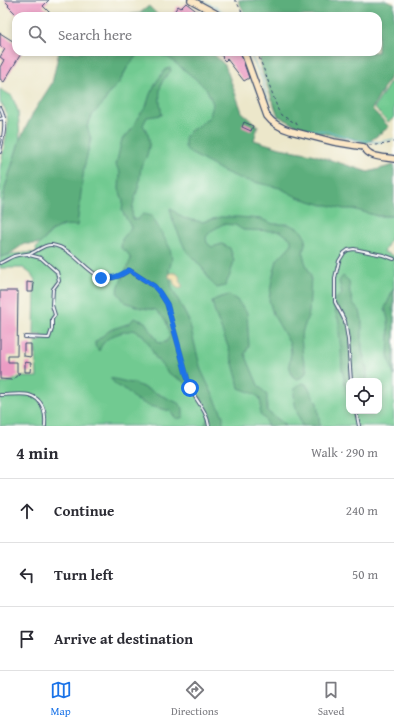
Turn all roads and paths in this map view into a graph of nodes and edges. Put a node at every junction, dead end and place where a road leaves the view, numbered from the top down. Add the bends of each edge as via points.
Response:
1 (191, 0) edge
2 (234, 0) edge
3 (213, 12) edge
4 (242, 12) edge
5 (245, 56) edge
6 (259, 56) edge
7 (0, 107) edge
8 (4, 118) junction
9 (0, 119) edge
10 (297, 125) dead end
11 (394, 142) edge
12 (364, 147) junction
13 (0, 152) edge
14 (394, 159) edge
15 (28, 254) junction
16 (394, 259) edge
17 (0, 263) edge
18 (25, 337) dead end
19 (351, 378) edge
20 (0, 395) edge
21 (357, 414) edge
22 (45, 426) edge
23 (209, 426) edge
24 (359, 426) edge

1 - 3 street
2 - 4 path
5 - 12 street via 271,121 291,131
6 - 10 path via 278,110
7 - 8 lane
8 - 9 lane
8 - 13 lane
11 - 12 path via 367,144
12 - 14 street via 375,156
15 - 17 lane via 14,256
15 - 18 lane via 41,258 57,272 59,281 53,289 52,305 55,315 49,338
15 - 23 lane via 49,245 59,247 101,278 119,276 129,270 154,286 167,304 190,388 204,410
16 - 19 lane via 354,249 344,253 339,261 335,278 335,302 345,322
20 - 22 lane via 28,394 37,399 43,406
21 - 24 lane

